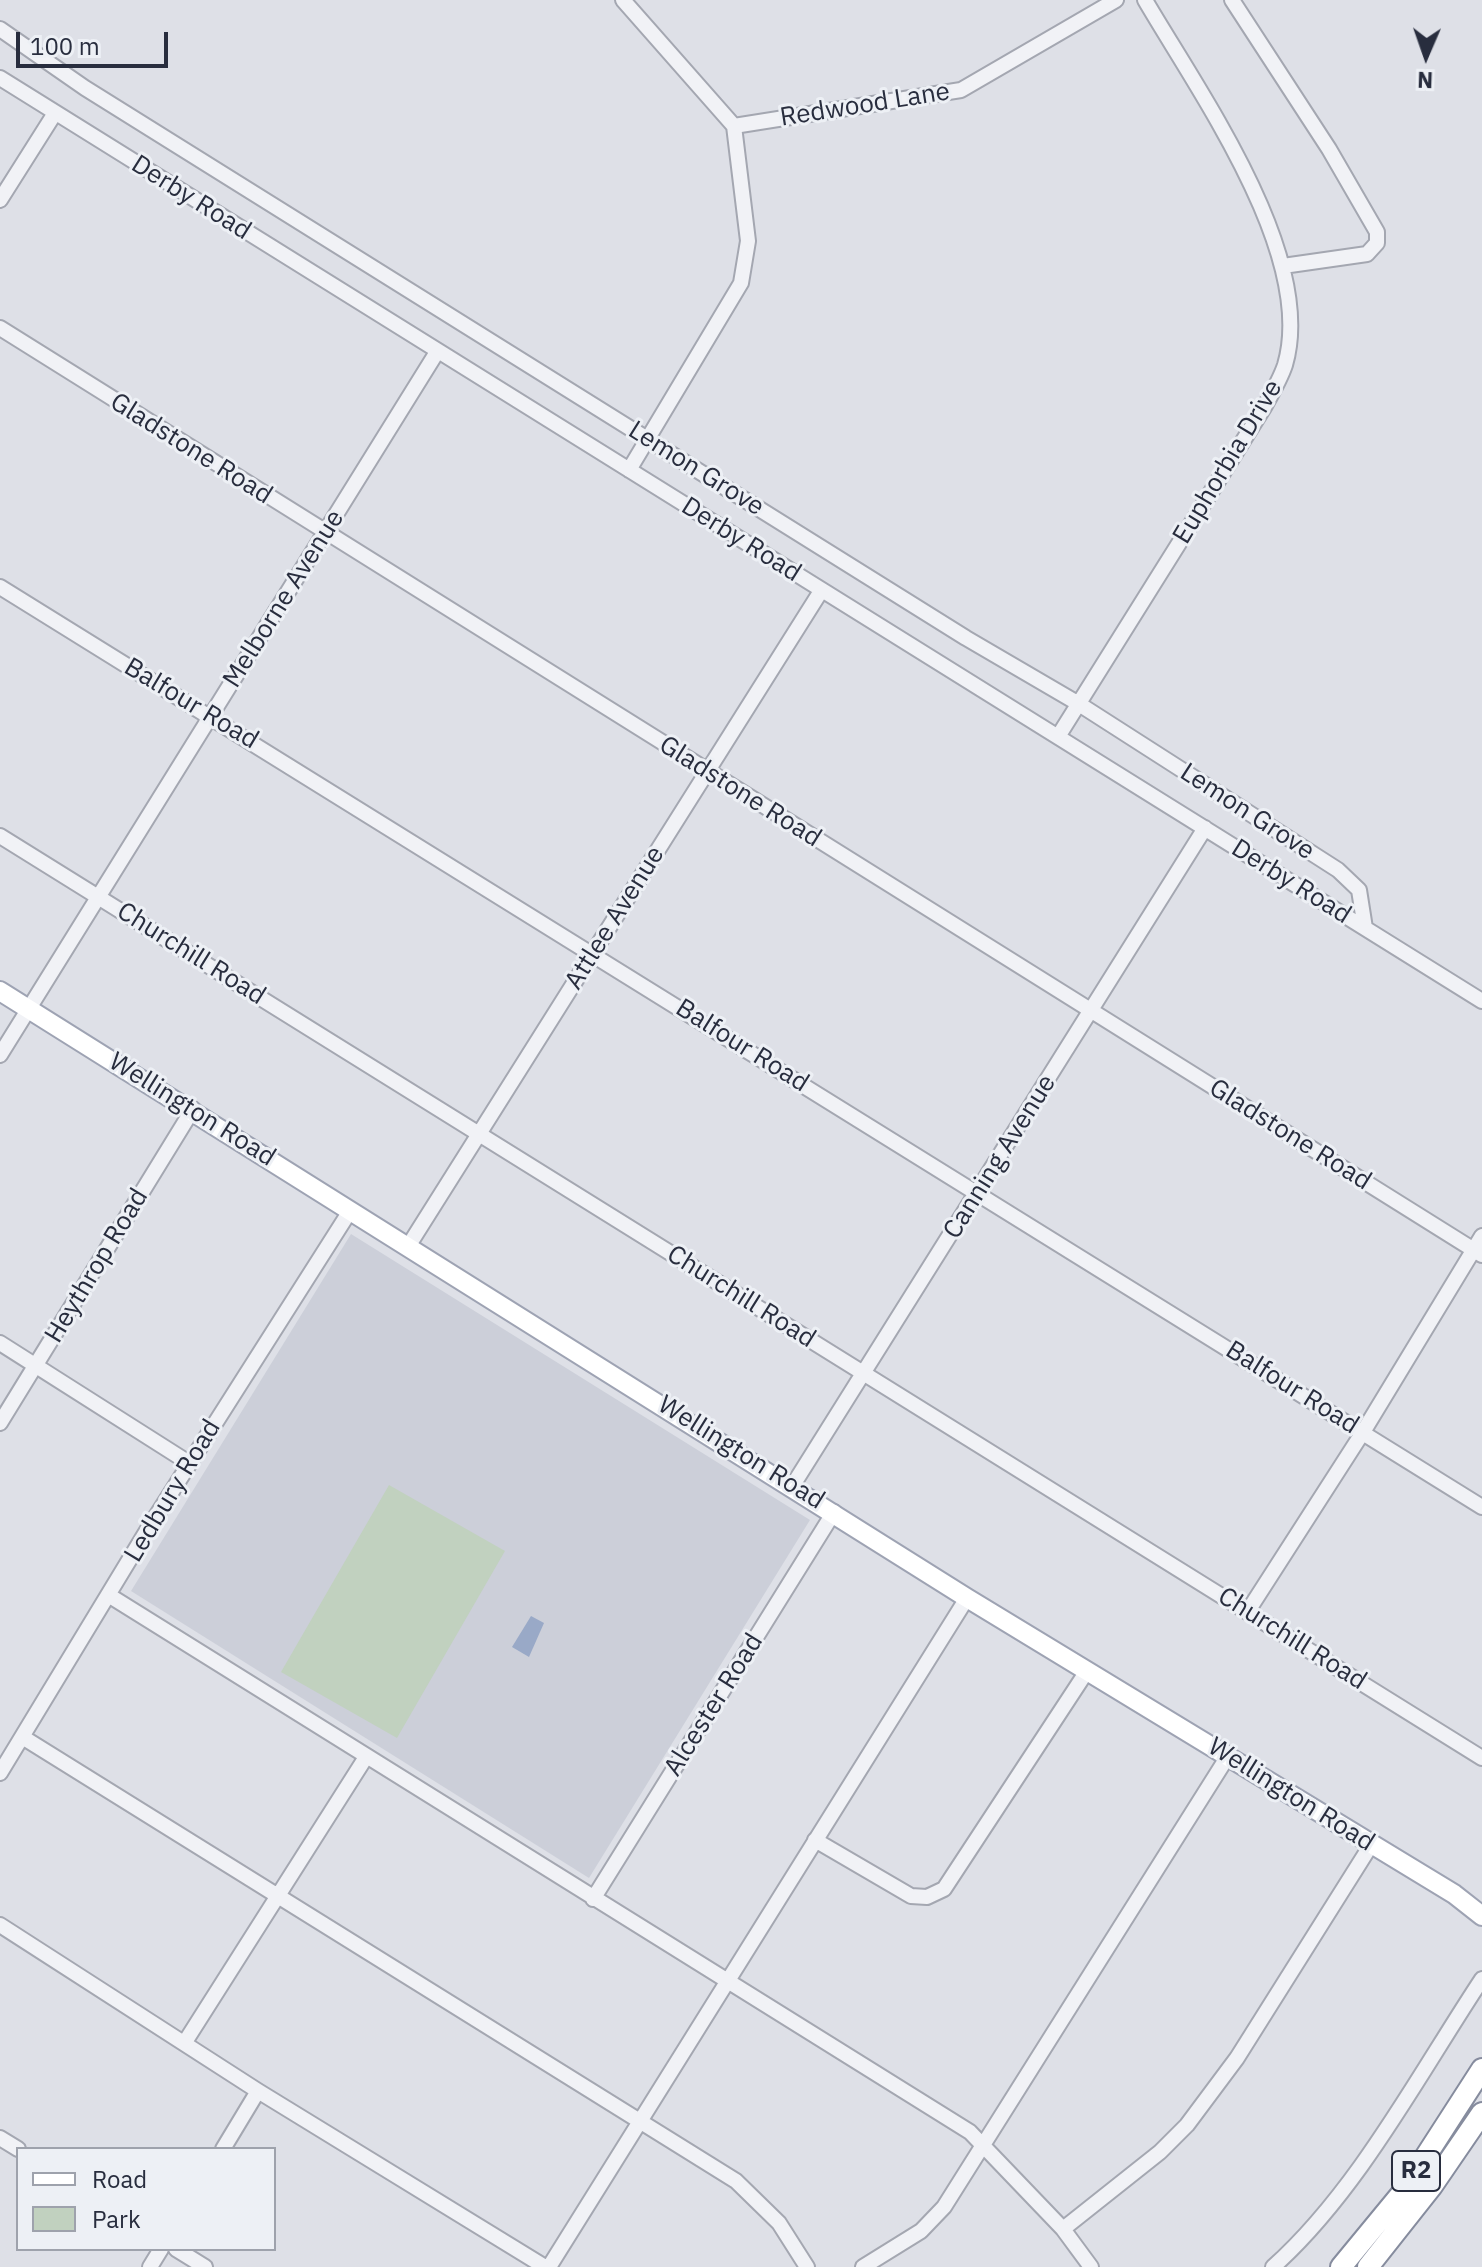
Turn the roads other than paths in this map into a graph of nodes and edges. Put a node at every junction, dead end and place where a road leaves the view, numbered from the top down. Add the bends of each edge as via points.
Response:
1 (623, 0) edge
2 (1116, 0) edge
3 (1145, 0) edge
4 (1232, 0) edge
5 (0, 29) edge
6 (0, 78) edge
7 (55, 113) junction
8 (734, 126) junction
9 (0, 200) edge
10 (1283, 266) junction
11 (0, 328) edge
12 (437, 352) junction
13 (646, 438) junction
14 (629, 470) junction
15 (325, 533) junction
16 (0, 587) edge
17 (821, 591) junction
18 (1079, 704) junction
19 (213, 716) junction
20 (1059, 735) junction
21 (707, 772) junction
22 (1205, 828) junction
23 (0, 836) edge
24 (98, 896) junction
25 (1365, 928) junction
26 (592, 953) junction
27 (0, 991) edge
28 (1482, 1001) edge
29 (27, 1008) junction
30 (1091, 1010) junction
31 (0, 1055) edge
32 (193, 1109) junction
33 (479, 1134) junction
34 (978, 1192) junction
35 (350, 1211) junction
36 (1482, 1236) edge
37 (409, 1245) junction
38 (1478, 1252) edge
39 (0, 1343) edge
40 (36, 1366) junction
41 (864, 1374) junction
42 (0, 1423) edge
43 (1363, 1432) junction
44 (189, 1463) junction
45 (793, 1485) junction
46 (1482, 1507) edge
47 (834, 1512) junction
48 (110, 1596) junction
49 (967, 1598) junction
50 (1248, 1611) junction
51 (1087, 1671) junction
52 (24, 1738) junction
53 (1228, 1756) junction
54 (366, 1757) junction
55 (1482, 1758) edge
56 (0, 1773) edge
57 (815, 1840) junction
58 (1371, 1845) junction
59 (276, 1895) junction
60 (593, 1899) junction
61 (1482, 1916) edge
62 (0, 1925) edge
63 (1482, 1979) edge
64 (726, 1982) junction
65 (185, 2042) junction
66 (1482, 2069) edge
67 (258, 2091) junction
68 (1482, 2113) edge
69 (640, 2121) junction
70 (983, 2143) junction
71 (224, 2147) edge
72 (1063, 2229) junction
73 (179, 2251) edge
74 (205, 2267) edge
75 (547, 2267) edge
76 (807, 2267) edge
77 (863, 2267) edge
78 (1091, 2267) edge
79 (1273, 2267) edge
80 (1341, 2267) edge
81 (1368, 2267) edge

1 - 8 street
2 - 8 street, Redwood Lane via 961,90
3 - 10 street, Euphorbia Drive via 1258,196
4 - 10 street via 1377,232 1377,243 1367,254
5 - 13 street, Lemon Grove via 85,88
6 - 7 street, Derby Road
7 - 9 street
7 - 12 street, Derby Road
8 - 13 street via 748,241 744,274
10 - 18 street, Euphorbia Drive via 1288,338 1277,385
11 - 15 street, Gladstone Road
12 - 14 street, Derby Road
12 - 15 street, Melborne Avenue
13 - 14 street
13 - 18 street, Lemon Grove
14 - 17 street, Derby Road
15 - 19 street, Melborne Avenue
15 - 21 street, Gladstone Road
16 - 19 street, Balfour Road
17 - 20 street, Derby Road
17 - 21 street, Attlee Avenue
18 - 20 street, Euphorbia Drive
18 - 25 street, Lemon Grove via 1344,875 1359,890
19 - 24 street, Melborne Avenue
19 - 26 street, Balfour Road
20 - 22 street, Derby Road
21 - 26 street, Attlee Avenue
21 - 30 street, Gladstone Road
22 - 25 street, Derby Road
22 - 30 street, Canning Avenue
23 - 24 street, Churchill Road
24 - 29 street, Melborne Avenue
24 - 33 street, Churchill Road
25 - 28 street, Derby Road
26 - 33 street, Attlee Avenue
26 - 34 street, Balfour Road
27 - 29 main road, Wellington Road
29 - 31 street, Melborne Avenue
29 - 32 main road, Wellington Road
30 - 34 street, Canning Avenue
30 - 38 street, Gladstone Road
32 - 35 main road, Wellington Road
32 - 40 street, Heythrop Road
33 - 37 street, Attlee Avenue
33 - 41 street, Churchill Road
34 - 41 street, Canning Avenue
34 - 43 street, Balfour Road
35 - 37 main road, Wellington Road
35 - 44 street, Ledbury Road
36 - 38 street
37 - 45 main road, Wellington Road
38 - 43 street
39 - 40 street
40 - 42 street, Heythrop Road
40 - 44 street
41 - 45 street, Canning Avenue
41 - 50 street, Churchill Road
43 - 46 street, Balfour Road
43 - 50 street
44 - 48 street, Ledbury Road
45 - 47 main road, Wellington Road
47 - 49 main road, Wellington Road
47 - 60 street, Alcester Road
48 - 52 street, Ledbury Road
48 - 54 street
49 - 51 main road, Wellington Road
49 - 57 street
50 - 55 street, Churchill Road
51 - 53 main road, Wellington Road
51 - 57 street via 944,1889 927,1897 911,1896
52 - 56 street, Ledbury Road
52 - 59 street
53 - 58 main road, Wellington Road
53 - 70 street
54 - 59 street
54 - 60 street
57 - 64 street
58 - 61 main road, Wellington Road
58 - 72 street via 1237,2058 1187,2125
59 - 65 street
59 - 69 street
60 - 64 street
62 - 65 street
63 - 79 street via 1369,2151 1318,2219
64 - 69 street
64 - 70 street
65 - 67 street
66 - 80 highway, R2 via 1402,2193
67 - 71 street
67 - 75 street
68 - 81 highway, R2
69 - 75 street
69 - 76 street via 762,2203
70 - 72 street
70 - 77 street via 944,2207 921,2231
72 - 78 street
73 - 74 street

